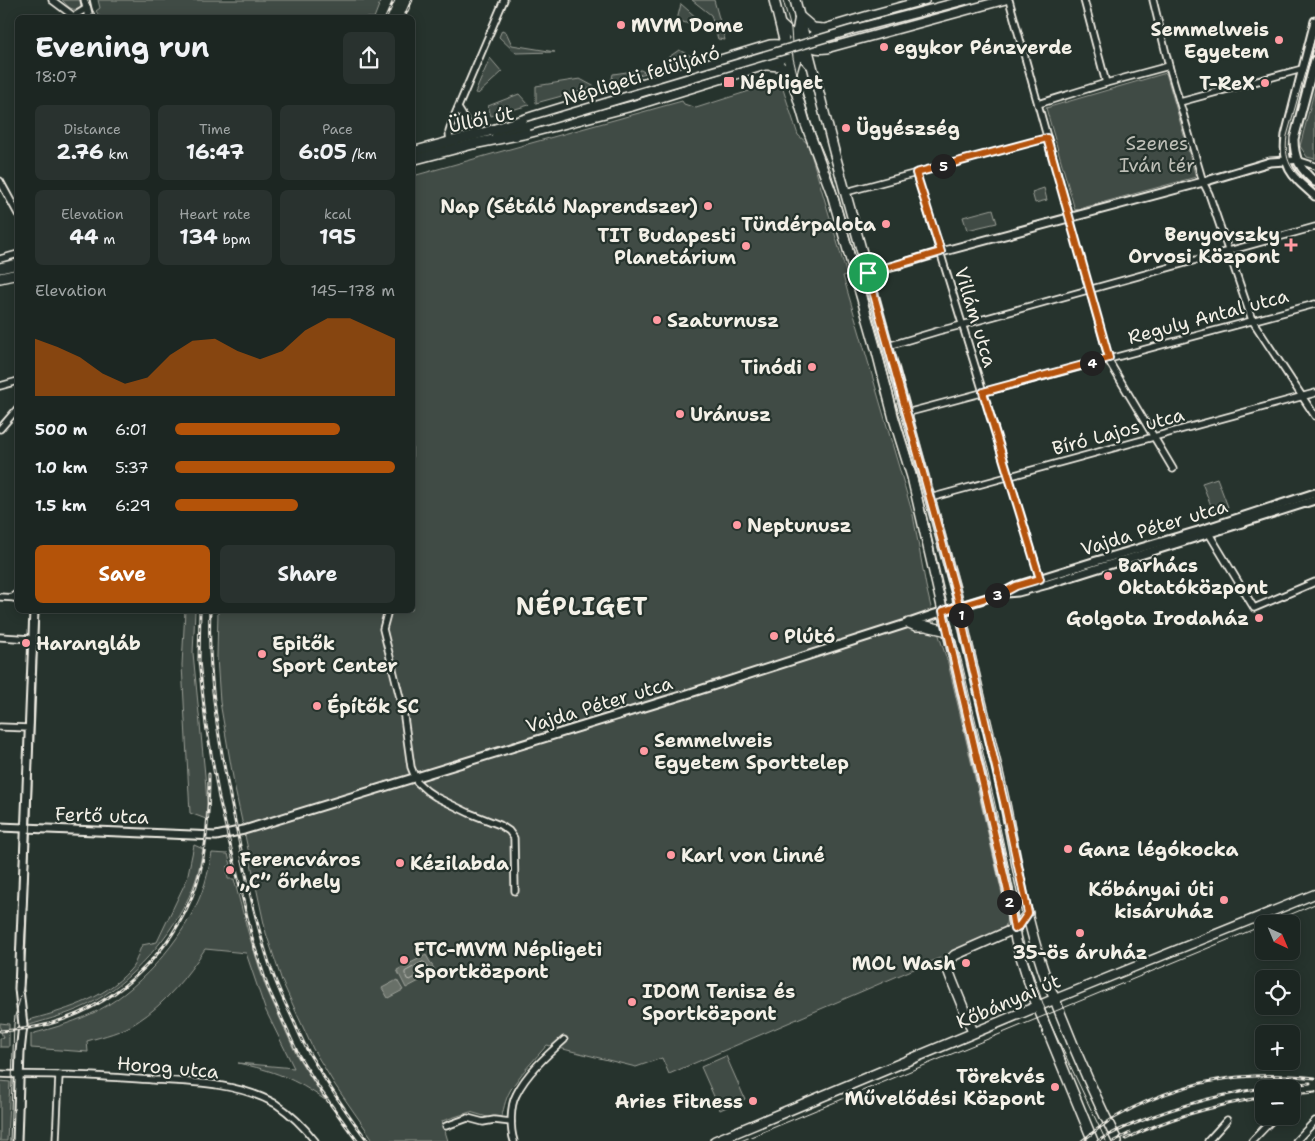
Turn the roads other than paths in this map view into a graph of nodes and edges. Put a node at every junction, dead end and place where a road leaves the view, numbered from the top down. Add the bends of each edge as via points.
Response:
1 (52, 0) edge
2 (84, 0) edge
3 (504, 0) edge
4 (774, 0) edge
5 (795, 0) edge
6 (925, 0) edge
7 (966, 0) edge
8 (1004, 0) edge
9 (1009, 0) edge
10 (1084, 0) edge
11 (1153, 0) edge
12 (87, 8) junction
13 (870, 14) junction
14 (72, 15) edge
15 (78, 15) edge
16 (89, 15) edge
17 (799, 16) junction
18 (1315, 21) edge
19 (781, 24) junction
20 (823, 29) junction
21 (876, 35) junction
22 (796, 37) junction
23 (805, 42) junction
24 (770, 45) junction
25 (828, 48) junction
26 (790, 49) junction
27 (744, 53) junction
28 (728, 58) junction
29 (1315, 60) edge
30 (765, 65) junction
31 (812, 66) junction
32 (1170, 66) junction
33 (1302, 68) junction
34 (749, 70) junction
35 (791, 75) junction
36 (731, 76) junction
37 (1106, 83) junction
38 (1180, 102) junction
39 (1038, 104) junction
40 (458, 108) junction
41 (528, 126) junction
42 (483, 133) junction
43 (1047, 138) junction
44 (452, 144) junction
45 (473, 144) junction
46 (415, 151) edge
47 (415, 159) edge
48 (1297, 160) junction
49 (1286, 161) junction
50 (1315, 166) edge
51 (916, 173) junction
52 (0, 181) edge
53 (1203, 182) junction
54 (1315, 182) edge
55 (846, 192) junction
56 (1315, 196) edge
57 (15, 208) edge
58 (1069, 217) junction
59 (1315, 227) edge
60 (1228, 251) junction
61 (941, 252) junction
62 (15, 255) edge
63 (0, 259) edge
64 (15, 265) edge
65 (0, 268) edge
66 (868, 273) junction
67 (15, 275) edge
68 (0, 278) edge
69 (855, 278) junction
70 (1090, 290) junction
71 (1315, 304) edge
72 (1252, 320) junction
73 (962, 325) junction
74 (888, 346) junction
75 (1109, 358) junction
76 (15, 382) edge
77 (0, 386) edge
78 (983, 392) junction
79 (1315, 393) edge
80 (1301, 396) junction
81 (15, 412) edge
82 (906, 413) junction
83 (1315, 416) edge
84 (0, 430) edge
85 (1154, 437) junction
86 (1173, 469) dead end
87 (1009, 477) junction
88 (1315, 493) edge
89 (930, 498) junction
90 (1315, 500) edge
91 (1207, 531) junction
92 (1041, 582) junction
93 (1315, 582) edge
94 (15, 596) edge
95 (0, 597) edge
96 (959, 607) junction
97 (943, 611) junction
98 (34, 613) edge
99 (387, 614) dead end
100 (908, 623) junction
101 (948, 632) junction
102 (0, 637) edge
103 (32, 639) junction
104 (0, 727) edge
105 (29, 728) junction
106 (416, 778) junction
107 (0, 827) edge
108 (25, 828) junction
109 (203, 836) joint
110 (515, 891) dead end
111 (1315, 894) edge
112 (1028, 913) junction
113 (1014, 929) junction
114 (1055, 999) junction
115 (1037, 1006) junction
116 (973, 1032) junction
117 (564, 1040) dead end
118 (0, 1074) edge
119 (59, 1074) junction
120 (20, 1075) junction
121 (1227, 1120) dead end
122 (1315, 1121) edge
123 (511, 1122) junction
124 (1267, 1125) edge
125 (446, 1126) dead end
126 (17, 1141) edge
127 (56, 1141) edge
128 (315, 1141) edge
129 (514, 1141) edge
130 (715, 1141) edge
131 (1093, 1141) edge
132 (1117, 1141) edge
133 (1208, 1141) edge
134 (1252, 1141) edge
135 (1296, 1141) edge

1 - 14 street
2 - 12 street
3 - 40 street
4 - 19 main road
5 - 17 main road
6 - 13 main road
7 - 41 main road, Népligeti felüljáró, bridge via 817,40
8 - 21 main road
9 - 39 street
10 - 37 street
11 - 32 street
12 - 15 street
12 - 16 street
13 - 20 main road
13 - 21 main road via 878,18 881,27
17 - 20 main road via 813,28
17 - 22 main road
17 - 23 main road
18 - 33 street
19 - 22 main road
19 - 24 main road
19 - 26 main road
20 - 23 main road
20 - 25 main road via 822,40
21 - 25 main road
22 - 23 main road
22 - 26 main road
23 - 25 main road via 817,49
23 - 26 main road
23 - 31 main road
24 - 26 main road via 779,44
24 - 27 main road
25 - 31 main road via 815,58
26 - 30 main road via 782,58
26 - 31 main road
26 - 35 main road
27 - 28 main road
27 - 34 main road via 751,59
28 - 36 main road via 724,70
28 - 42 main road
29 - 48 street via 1294,139
30 - 34 main road
30 - 35 main road via 780,66
31 - 55 main road
32 - 37 street
32 - 38 street
33 - 38 street
33 - 49 street via 1286,135
34 - 36 main road
35 - 69 main road via 832,194
36 - 45 main road via 632,106
37 - 39 street
38 - 53 street
39 - 43 street
40 - 42 street via 469,126
40 - 44 street via 453,119
41 - 42 main road, Üllői út
41 - 45 main road, Üllői út
42 - 44 main road, Üllői út
43 - 51 street
43 - 58 street
44 - 45 main road, Üllői út
44 - 46 main road, Üllői út
44 - 47 main road, Üllői út
48 - 49 street
48 - 50 street
48 - 54 street
49 - 53 street via 1270,162
49 - 56 street via 1296,179
51 - 55 street
51 - 61 street, Villám utca
52 - 57 street
53 - 58 street
53 - 60 street
55 - 66 main road
58 - 61 street
58 - 70 street
59 - 60 street
60 - 70 street
60 - 72 street
61 - 66 street
61 - 73 street, Villám utca
62 - 63 street
64 - 65 main road
66 - 69 street
66 - 74 main road
67 - 68 main road
69 - 97 main road via 912,477
70 - 73 street
70 - 75 street
71 - 72 street, Reguly Antal utca
72 - 75 street, Reguly Antal utca
72 - 80 street
73 - 74 street
73 - 78 street, Villám utca
74 - 82 main road
75 - 78 street, Reguly Antal utca
75 - 85 street
76 - 77 street
78 - 82 street, Reguly Antal utca
78 - 87 street, Villám utca
79 - 80 street, Bíró Lajos utca
80 - 83 street
80 - 85 street, Bíró Lajos utca
81 - 84 street
82 - 89 main road
85 - 86 street
85 - 87 street, Bíró Lajos utca
87 - 89 street, Bíró Lajos utca
87 - 92 street, Villám utca
88 - 91 street, Vajda Péter utca
89 - 96 main road
90 - 91 street, Vajda Péter utca
91 - 92 street, Vajda Péter utca
91 - 93 street via 1254,608
92 - 96 street, Vajda Péter utca via 1018,592 1003,593
94 - 95 street
96 - 97 street, Vajda Péter utca
96 - 112 main road
97 - 100 street, Vajda Péter utca
97 - 101 main road
98 - 103 street
99 - 106 street via 383,629 403,710 411,767
100 - 101 main road
100 - 106 street, Vajda Péter utca
101 - 113 main road
102 - 103 street
103 - 105 street
104 - 105 street
105 - 108 street
106 - 109 street, Vajda Péter utca via 244,830
106 - 110 street via 418,784 432,795 509,831 514,838
107 - 108 street, Fertő utca
108 - 109 street, Fertő utca
108 - 120 street
111 - 114 main road, Kőbányai út
112 - 113 main road
112 - 114 main road
113 - 115 main road
113 - 116 main road via 955,955 947,963
114 - 115 main road, Kőbányai út
114 - 132 main road
115 - 116 main road, Kőbányai út
115 - 131 main road
116 - 130 main road, Kőbányai út
117 - 123 street via 526,1080 515,1097
118 - 120 street, Horog utca
119 - 120 street, Horog utca
119 - 127 street
119 - 128 street, Horog utca via 234,1088 276,1105 292,1116
120 - 126 street
121 - 133 street
122 - 135 street
123 - 125 street via 483,1122 468,1118
123 - 129 street
124 - 134 street

